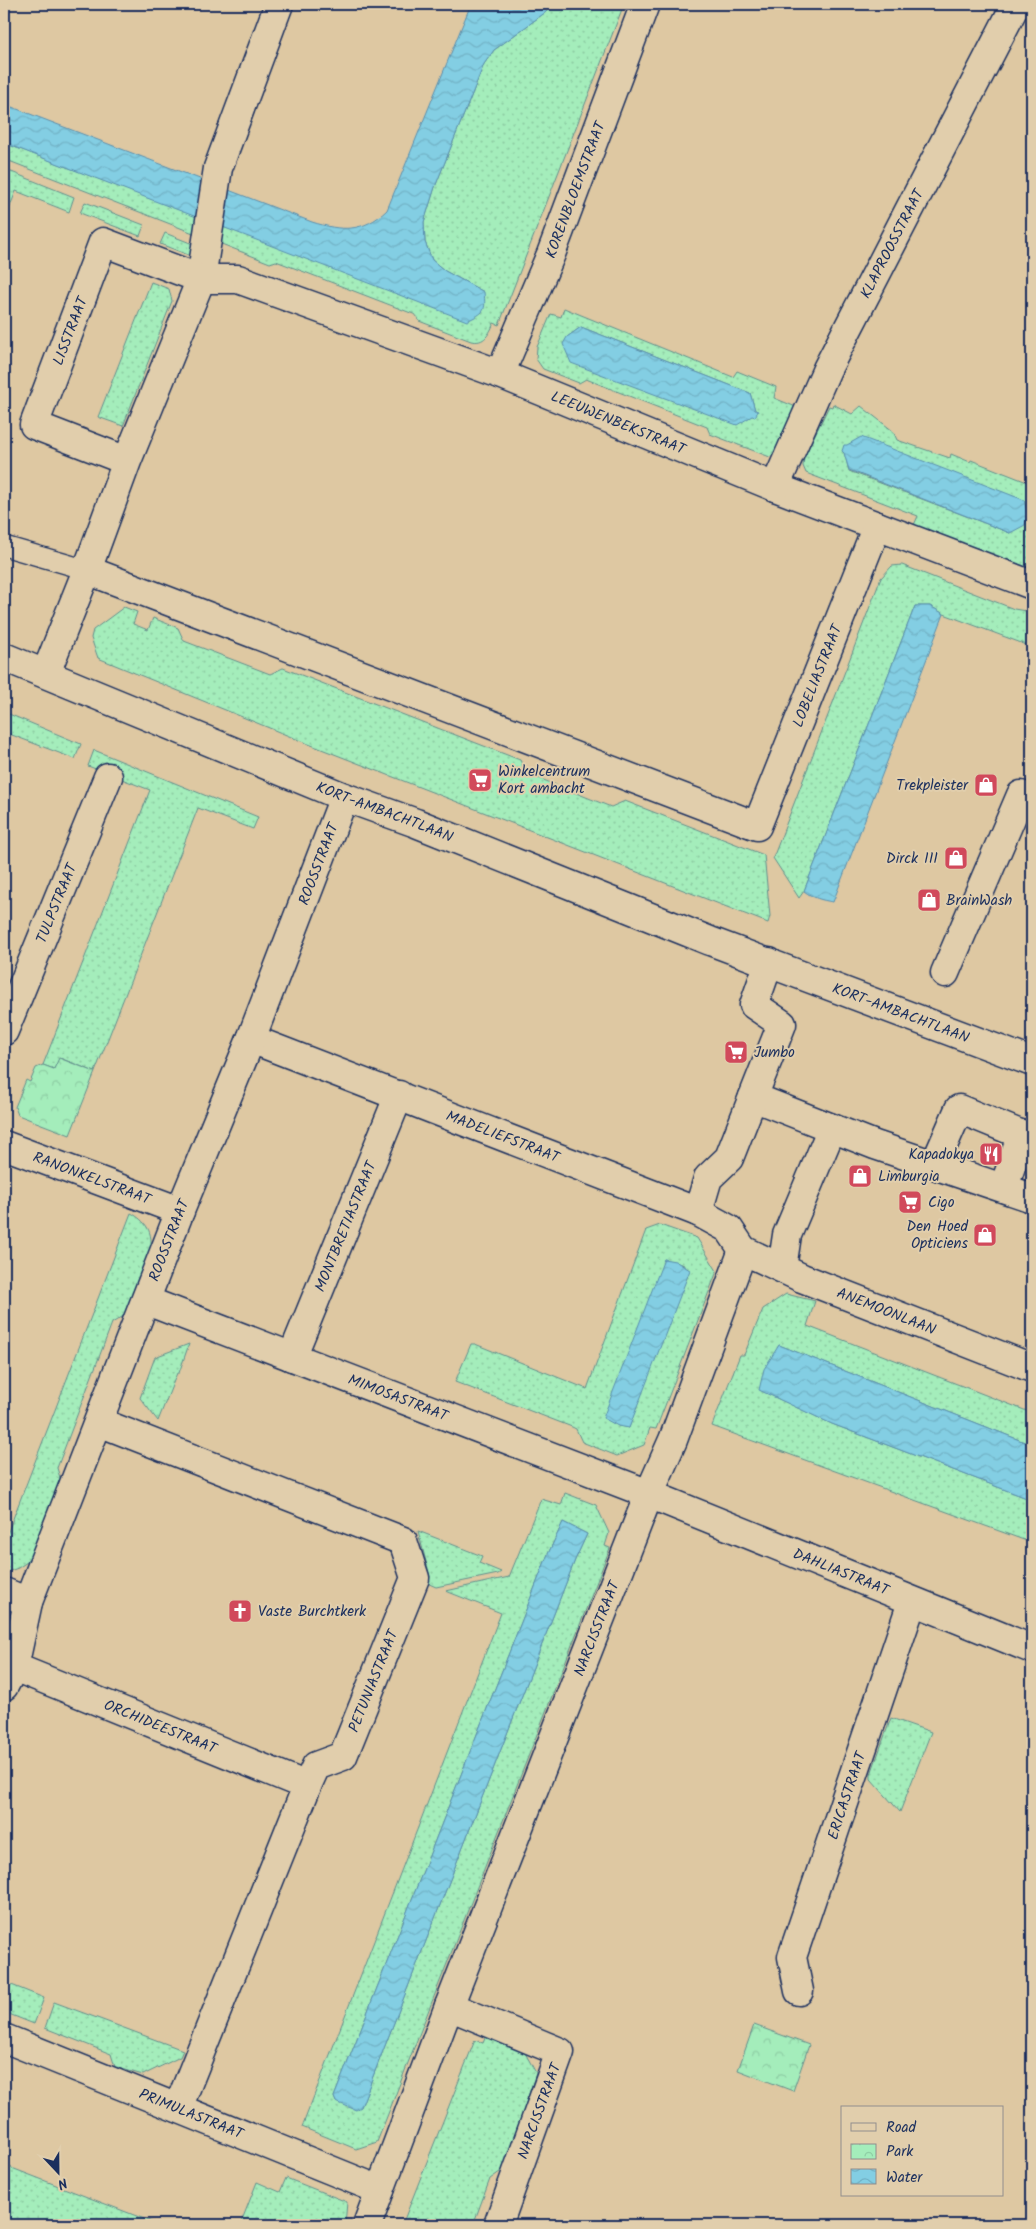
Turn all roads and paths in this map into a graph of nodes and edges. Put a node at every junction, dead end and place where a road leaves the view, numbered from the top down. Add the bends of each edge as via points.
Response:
1 (279, 4) edge
2 (645, 4) edge
3 (1016, 4) edge
4 (201, 279) junction
5 (500, 374) junction
6 (127, 461) junction
7 (774, 487) junction
8 (877, 526) junction
9 (4, 546) edge
10 (87, 570) junction
11 (1032, 585) edge
12 (4, 657) edge
13 (46, 673) junction
14 (108, 777) dead end
15 (1020, 792) edge
16 (344, 797) junction
17 (1032, 819) edge
18 (770, 962) junction
19 (945, 973) dead end
20 (4, 1031) edge
21 (251, 1039) junction
22 (1032, 1062) edge
23 (399, 1095) junction
24 (753, 1097) junction
25 (832, 1128) junction
26 (1027, 1136) edge
27 (4, 1145) edge
28 (935, 1164) junction
29 (1004, 1187) junction
30 (1032, 1198) edge
31 (180, 1211) junction
32 (698, 1212) junction
33 (743, 1250) junction
34 (782, 1268) junction
35 (146, 1301) junction
36 (292, 1357) junction
37 (1032, 1368) edge
38 (99, 1422) junction
39 (649, 1494) junction
40 (16, 1597) edge
41 (912, 1602) junction
42 (1032, 1649) edge
43 (9, 1677) edge
44 (307, 1786) junction
45 (799, 1991) dead end
46 (449, 2006) junction
47 (4, 2038) edge
48 (178, 2108) junction
49 (380, 2190) junction
50 (367, 2225) edge
51 (498, 2225) edge

1 - 4 street via 218,168
2 - 5 street, KORENBLOEMSTRAAT via 551,254
3 - 7 street, KLAPROOSSTRAAT via 827,370
4 - 5 street, LEEUWENBEKSTRAAT via 238,278
4 - 6 street
4 - 6 street, LISSTRAAT via 103,242 34,425
5 - 7 street, LEEUWENBEKSTRAAT
6 - 10 street
7 - 8 street, LEEUWENBEKSTRAAT
8 - 10 street, LOBELIASTRAAT via 758,826
8 - 11 street, LEEUWENBEKSTRAAT
9 - 10 lane
10 - 13 street
12 - 13 street, KORT-AMBACHTLAAN
13 - 16 street, KORT-AMBACHTLAAN
14 - 20 street, TULPSTRAAT
15 - 17 street
15 - 19 street
16 - 18 street, KORT-AMBACHTLAAN via 416,822
16 - 21 street, ROOSSTRAAT
18 - 22 street, KORT-AMBACHTLAAN
18 - 24 street via 754,1005 782,1024
21 - 23 street, MADELIEFSTRAAT
21 - 31 street, ROOSSTRAAT
23 - 32 street, MADELIEFSTRAAT
23 - 36 street, MONTBRETIASTRAAT
24 - 25 street
24 - 32 street via 729,1158 708,1178
25 - 28 street
25 - 34 street via 787,1236
26 - 28 street via 959,1109
26 - 29 street
27 - 31 street, RANONKELSTRAAT
28 - 29 street
29 - 30 street
31 - 35 street, ROOSSTRAAT
32 - 33 street, MADELIEFSTRAAT via 729,1229
33 - 34 street, ANEMOONLAAN
33 - 39 street, NARCISSTRAAT via 673,1440
34 - 37 street, ANEMOONLAAN
35 - 36 street, MIMOSASTRAAT
35 - 38 street, ROOSSTRAAT
36 - 39 street, MIMOSASTRAAT
38 - 40 street, ROOSSTRAAT
38 - 44 street, PETUNIASTRAAT via 403,1541 415,1578 412,1586 343,1756 316,1766
39 - 41 street, DAHLIASTRAAT
39 - 46 street, NARCISSTRAAT
40 - 43 street, ROOSSTRAAT
41 - 42 street, DAHLIASTRAAT
41 - 45 street, ERICASTRAAT via 792,1958
43 - 44 street, ORCHIDEESTRAAT
44 - 48 street, PETUNIASTRAAT
46 - 49 street, NARCISSTRAAT
46 - 51 street, NARCISSTRAAT via 560,2052
47 - 48 street, PRIMULASTRAAT
48 - 49 street, PRIMULASTRAAT
49 - 50 street, NARCISSTRAAT

